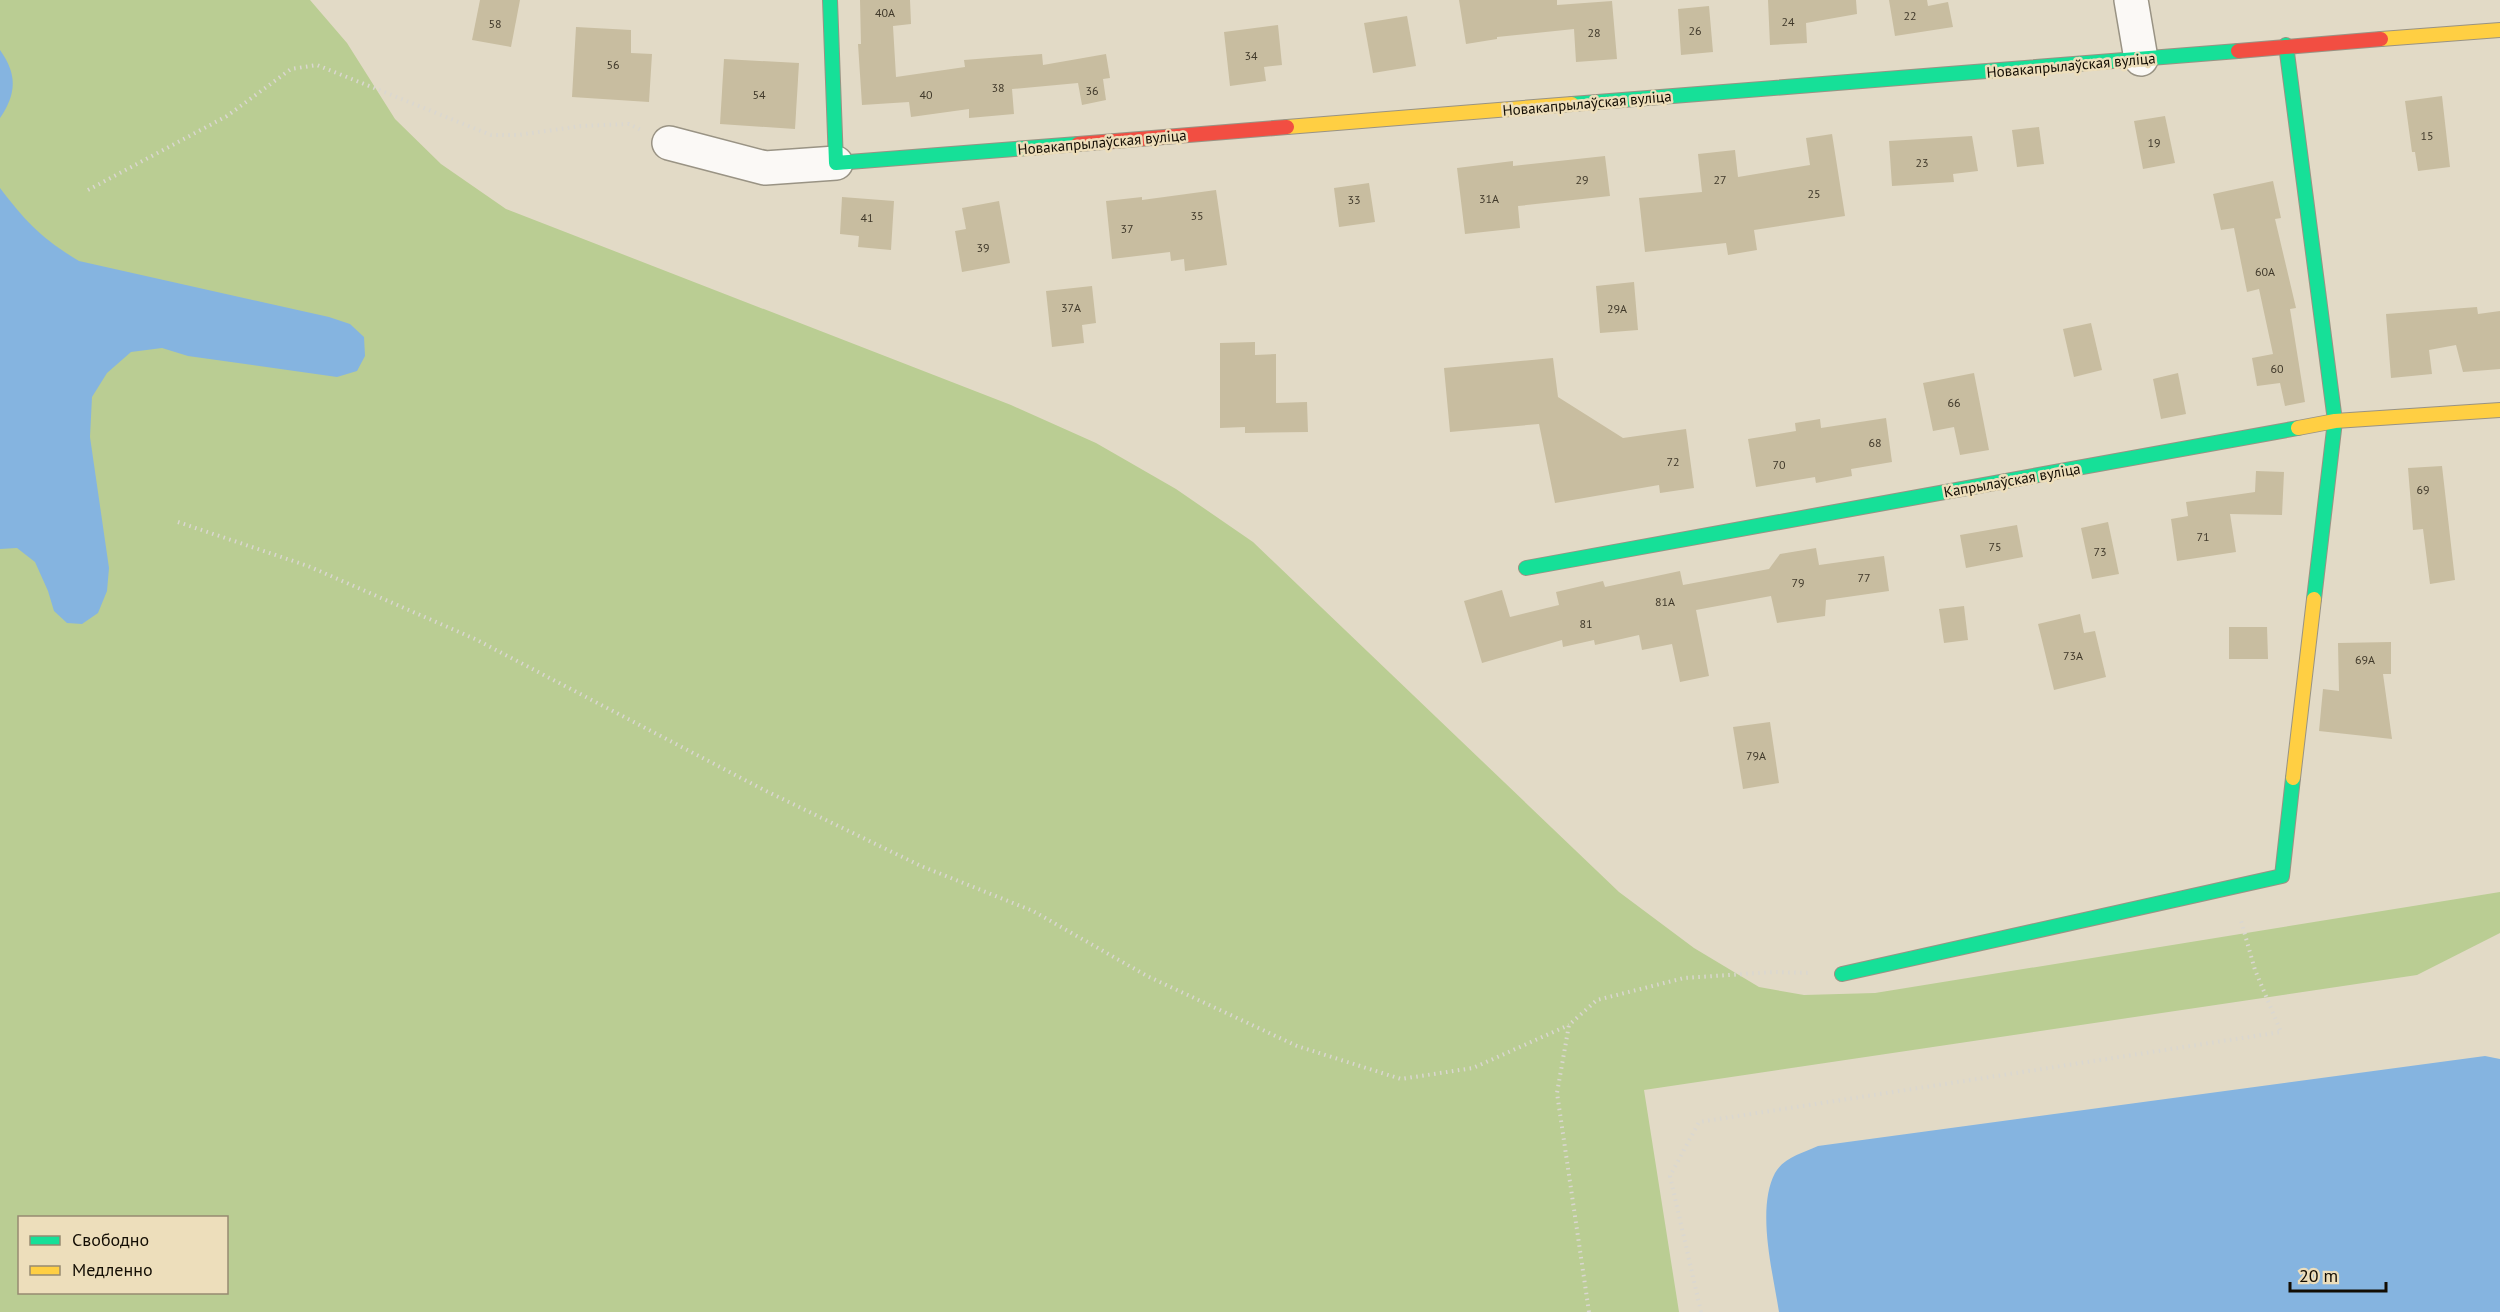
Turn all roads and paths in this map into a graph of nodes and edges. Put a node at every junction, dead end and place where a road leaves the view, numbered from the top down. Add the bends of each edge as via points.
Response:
1 (830, 0) edge
2 (2131, 0) edge
3 (2500, 30) edge
4 (2286, 45) junction
5 (2141, 59) junction
6 (669, 143) joint
7 (836, 163) junction
8 (88, 190) dead end
9 (2500, 410) edge
10 (2335, 422) junction
11 (178, 522) dead end
12 (1526, 568) dead end
13 (2232, 887) junction
14 (1842, 974) joint
15 (1569, 1024) junction
16 (1589, 1312) edge
17 (1701, 1312) edge

1 - 7 street
2 - 5 street
3 - 4 street, Новакапрылаўская вуліца
4 - 5 street, Новакапрылаўская вуліца
4 - 10 street
5 - 7 street, Новакапрылаўская вуліца
6 - 7 street via 765,168
6 - 8 path via 629,124 491,135 317,65 291,69 227,116
9 - 10 street, Капрылаўская вуліца
10 - 12 street, Капрылаўская вуліца
10 - 13 street via 2282,876
11 - 15 path via 308,566 475,639 764,790 921,866 1033,911 1147,976 1297,1046 1401,1078 1473,1068
13 - 14 street
13 - 17 path via 2255,970 2281,1032 1699,1122 1670,1176
14 - 15 path via 1774,972 1684,978 1596,1000
15 - 16 path via 1557,1093

